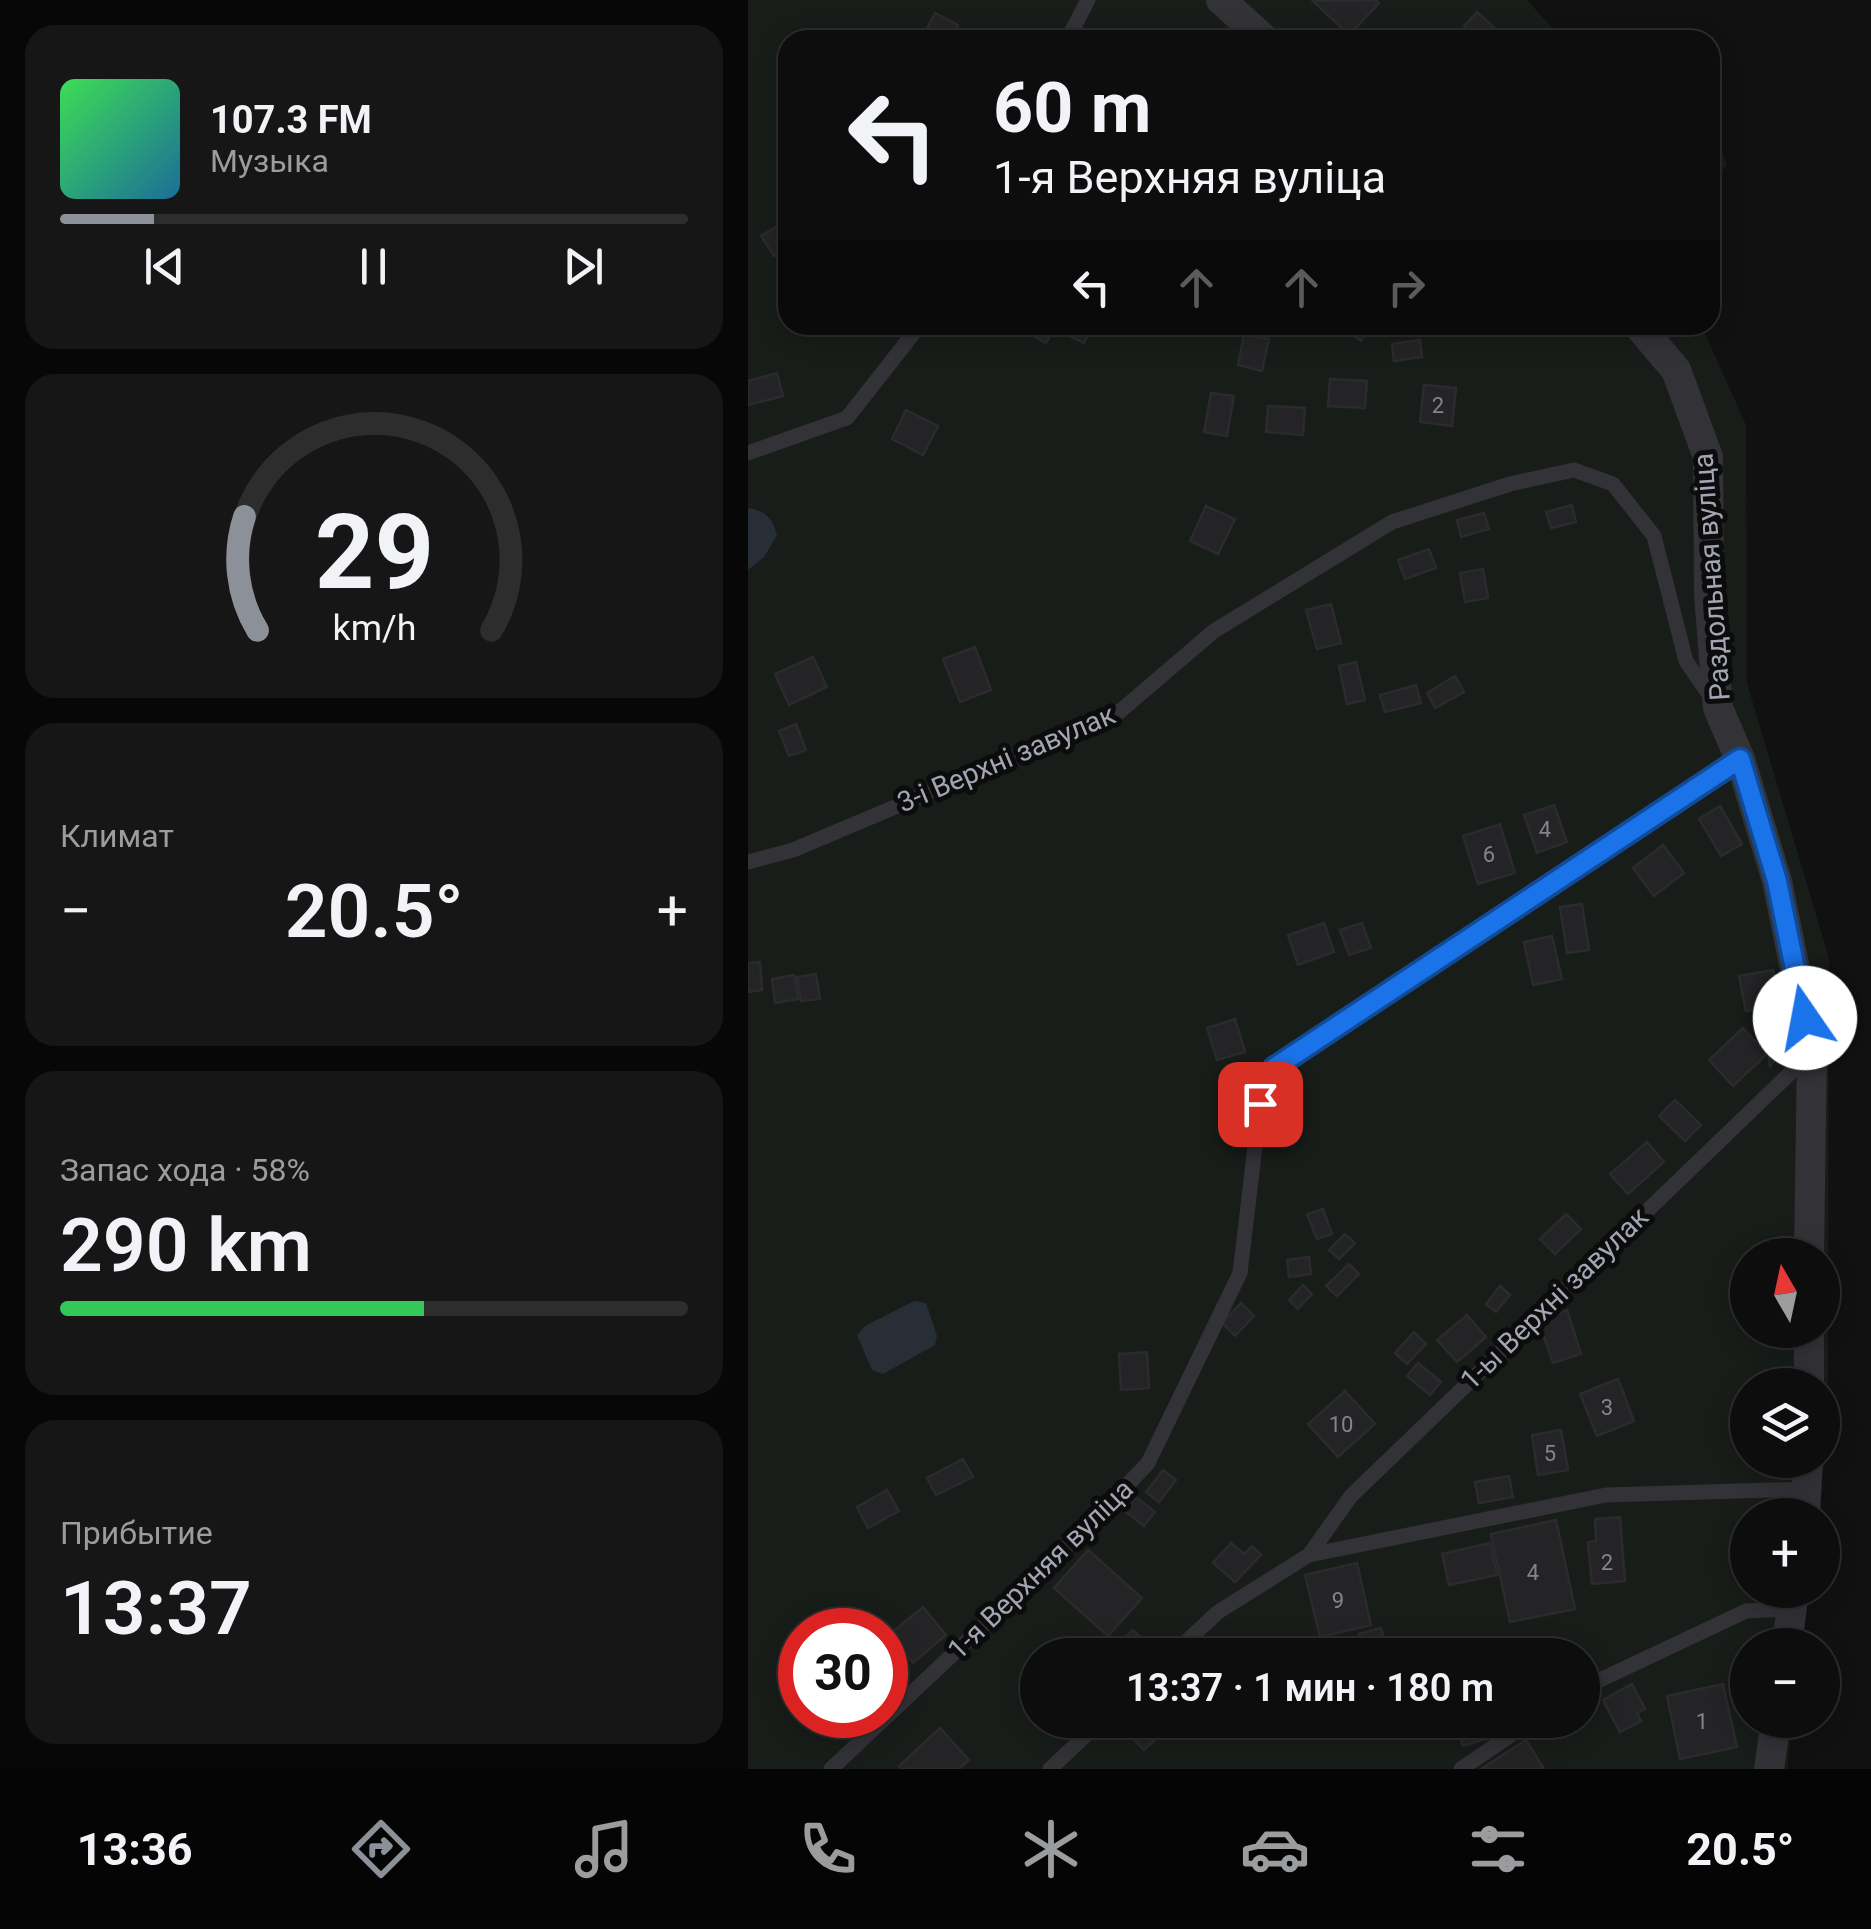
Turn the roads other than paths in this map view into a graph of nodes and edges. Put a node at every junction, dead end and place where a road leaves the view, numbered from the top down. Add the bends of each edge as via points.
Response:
1 (1088, 0) edge
2 (1221, 0) edge
3 (1072, 30) edge
4 (1254, 30) edge
5 (912, 335) edge
6 (1646, 335) edge
7 (748, 453) edge
8 (1718, 708) junction
9 (1740, 759) junction
10 (748, 862) edge
11 (1812, 1052) junction
12 (1809, 1238) edge
13 (1807, 1488) edge
14 (1308, 1555) junction
15 (1758, 1608) edge
16 (1190, 1638) edge
17 (1600, 1680) edge
18 (1083, 1738) edge
19 (1506, 1738) edge
20 (1773, 1738) edge
21 (831, 1769) edge
22 (1050, 1769) edge
23 (1460, 1769) edge
24 (1769, 1769) edge

1 - 3 lane
2 - 4 street
5 - 7 lane via 848,418
6 - 8 street, Раздольная вуліца via 1676,370 1708,457
8 - 9 street, Раздольная вуліца
8 - 10 lane, 3-і Верхні завулак via 1686,662 1654,536 1612,484 1574,470 1392,522 1214,631 1118,714 793,850
9 - 11 street, Раздольная вуліца via 1777,881
9 - 21 lane, 1-я Верхняя вуліца via 1274,1068 1260,1104 1240,1273 1148,1463
11 - 12 street, Раздольная вуліца
11 - 14 lane, 1-ы Верхні завулак via 1350,1496
13 - 14 lane, 1-ы Верхні завулак via 1606,1495
14 - 16 lane, 1-ы Верхні завулак via 1218,1612
15 - 17 lane
18 - 22 lane
19 - 23 lane
20 - 24 street

